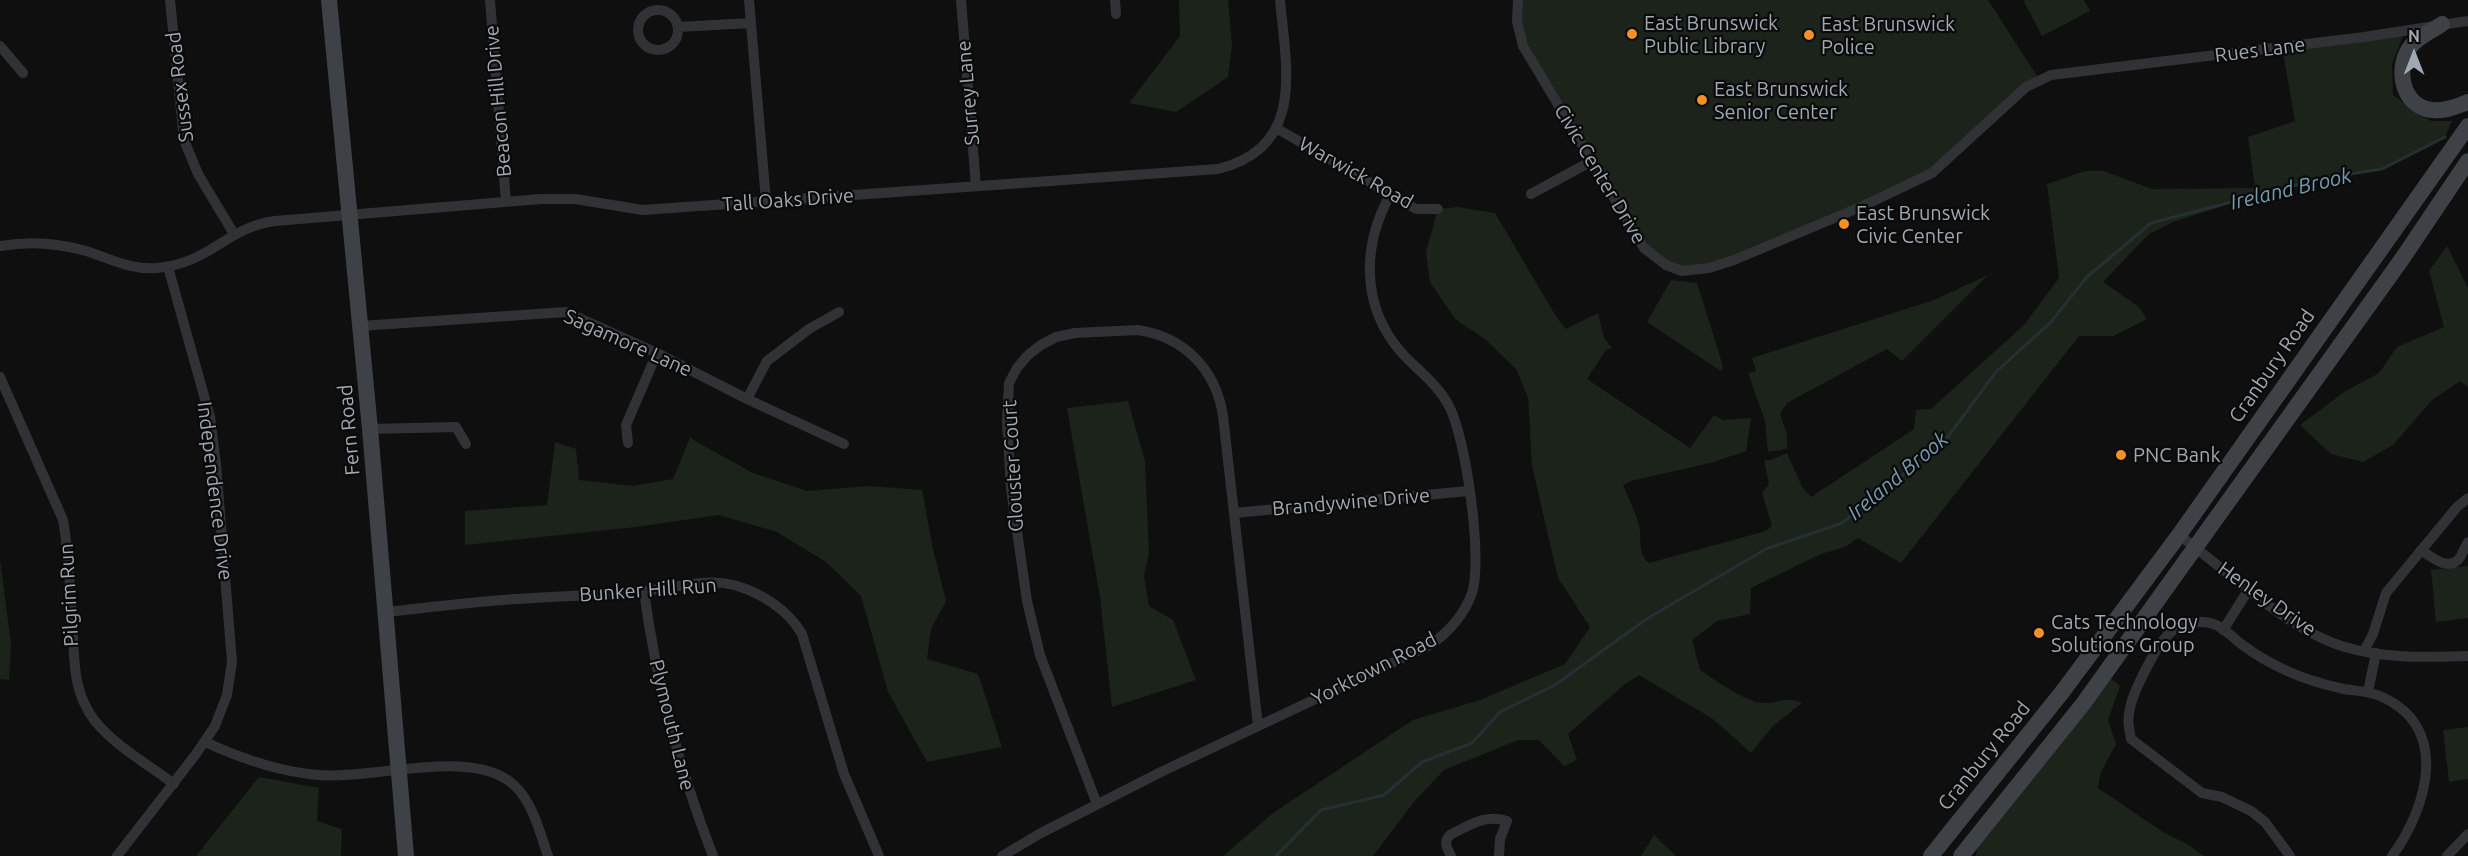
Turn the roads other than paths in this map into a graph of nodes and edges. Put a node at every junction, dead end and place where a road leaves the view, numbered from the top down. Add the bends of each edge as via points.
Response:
1 (170, 0) edge
2 (329, 0) edge
3 (490, 0) edge
4 (749, 0) edge
5 (961, 0) edge
6 (1115, 0) edge
7 (1280, 0) edge
8 (1518, 0) edge
9 (1116, 14) dead end
10 (2468, 21) edge
11 (751, 23) junction
12 (2442, 24) junction
13 (678, 27) dead end
14 (0, 46) edge
15 (23, 73) dead end
16 (2051, 75) joint
17 (2468, 102) edge
18 (2468, 126) edge
19 (1276, 128) junction
20 (2468, 161) edge
21 (1590, 162) junction
22 (976, 186) junction
23 (1531, 194) dead end
24 (1390, 195) junction
25 (766, 201) junction
26 (506, 202) junction
27 (1438, 209) dead end
28 (350, 214) junction
29 (234, 234) junction
30 (0, 246) edge
31 (168, 267) junction
32 (839, 312) dead end
33 (360, 326) junction
34 (657, 353) junction
35 (0, 377) edge
36 (747, 399) junction
37 (370, 429) junction
38 (628, 443) dead end
39 (466, 444) dead end
40 (844, 444) dead end
41 (1468, 491) junction
42 (2468, 498) edge
43 (1234, 513) junction
44 (2179, 535) junction
45 (2468, 542) edge
46 (2196, 548) junction
47 (2421, 550) junction
48 (2249, 589) junction
49 (644, 591) junction
50 (385, 612) junction
51 (2223, 630) junction
52 (2370, 652) junction
53 (2468, 656) edge
54 (2368, 692) junction
55 (1258, 726) junction
56 (205, 742) junction
57 (398, 770) junction
58 (174, 784) junction
59 (1097, 804) junction
60 (2468, 834) edge
61 (117, 856) edge
62 (406, 856) edge
63 (548, 856) edge
64 (713, 856) edge
65 (879, 856) edge
66 (1002, 856) edge
67 (1451, 856) edge
68 (1499, 856) edge
69 (1931, 856) edge
70 (1961, 856) edge
71 (2290, 856) edge
72 (2392, 856) edge
73 (2446, 856) edge

1 - 29 street, Sussex Road via 184,140 198,174
2 - 28 main road, Fern Road
3 - 26 street, Beacon Hill Drive
4 - 11 street
5 - 22 street, Surrey Lane
6 - 9 street
7 - 19 street, Tall Oaks Drive via 1287,86
8 - 21 street, Civic Center Drive via 1517,21 1523,46
10 - 12 street, Rues Lane
11 - 13 street
11 - 25 street
12 - 16 street, Rues Lane via 2406,32
12 - 17 main road via 2418,39 2407,52 2402,68 2404,85 2413,100 2425,109 2442,110
14 - 15 street
16 - 21 street, Civic Center Drive via 2026,87 1932,173 1734,260 1694,271 1666,265 1644,248
18 - 44 main road, Cranbury Road
19 - 22 street, Tall Oaks Drive via 1251,155 1218,169
19 - 24 street, Warwick Road
20 - 46 main road
21 - 23 street
22 - 25 street, Tall Oaks Drive
24 - 27 street, Warwick Road via 1416,209
24 - 41 street, Yorktown Road via 1376,225 1370,252 1374,305 1392,341 1432,382 1448,405 1462,445
25 - 26 street, Tall Oaks Drive via 643,210 575,199
26 - 28 street, Tall Oaks Drive
28 - 29 street, Tall Oaks Drive via 264,222
28 - 33 main road, Fern Road
29 - 31 street, Tall Oaks Drive via 203,256
30 - 31 street via 50,244 130,266
31 - 56 street, Independence Drive via 210,417 232,635 227,695
32 - 36 street via 767,361
33 - 34 street, Sagamore Lane via 566,312
33 - 37 main road, Fern Road
34 - 36 street, Sagamore Lane
34 - 38 street via 626,426
35 - 58 street, Pilgrim Run via 63,520 68,545 73,664 80,695 104,730
36 - 40 street, Sagamore Lane
37 - 39 street via 456,427
37 - 50 main road, Fern Road
41 - 43 street, Brandywine Drive
41 - 55 street, Yorktown Road via 1476,571 1469,601 1453,626 1421,650
42 - 47 street
43 - 55 street, Glouster Court
43 - 59 street, Glouster Court via 1219,396 1206,369 1184,348 1167,338 1138,330 1075,333 1041,345 1017,368 1009,383 1007,421 1017,540 1027,601 1040,655
44 - 46 street, Henley Drive
44 - 69 main road, Cranbury Road via 2066,687
45 - 47 street via 2453,563 2441,563
46 - 48 street, Henley Drive
46 - 70 main road via 2083,704
47 - 52 street via 2386,593
48 - 51 street
48 - 52 street, Henley Drive via 2304,629 2344,647
49 - 50 street, Bunker Hill Run
49 - 64 street, Plymouth Lane via 666,709 691,800
49 - 65 street, Bunker Hill Run via 693,584 732,585 782,609 795,623 802,634 844,774
50 - 57 main road, Fern Road
51 - 54 street via 2291,673 2334,687
51 - 71 street via 2210,623 2192,623 2167,635 2130,708 2131,739 2202,794 2222,797 2251,811 2265,822
52 - 53 street, Henley Drive via 2400,657
52 - 54 street
54 - 72 street via 2386,699 2405,714 2420,734 2427,757 2425,788 2415,817
55 - 59 street, Yorktown Road
56 - 57 street via 290,772 350,776
56 - 58 street, Independence Drive
57 - 62 main road, Fern Road
57 - 63 street via 468,766 506,779 530,807
58 - 61 street, Independence Drive
59 - 66 street, Yorktown Road
60 - 73 street
67 - 68 street via 1446,845 1450,835 1478,820 1494,817 1507,821

